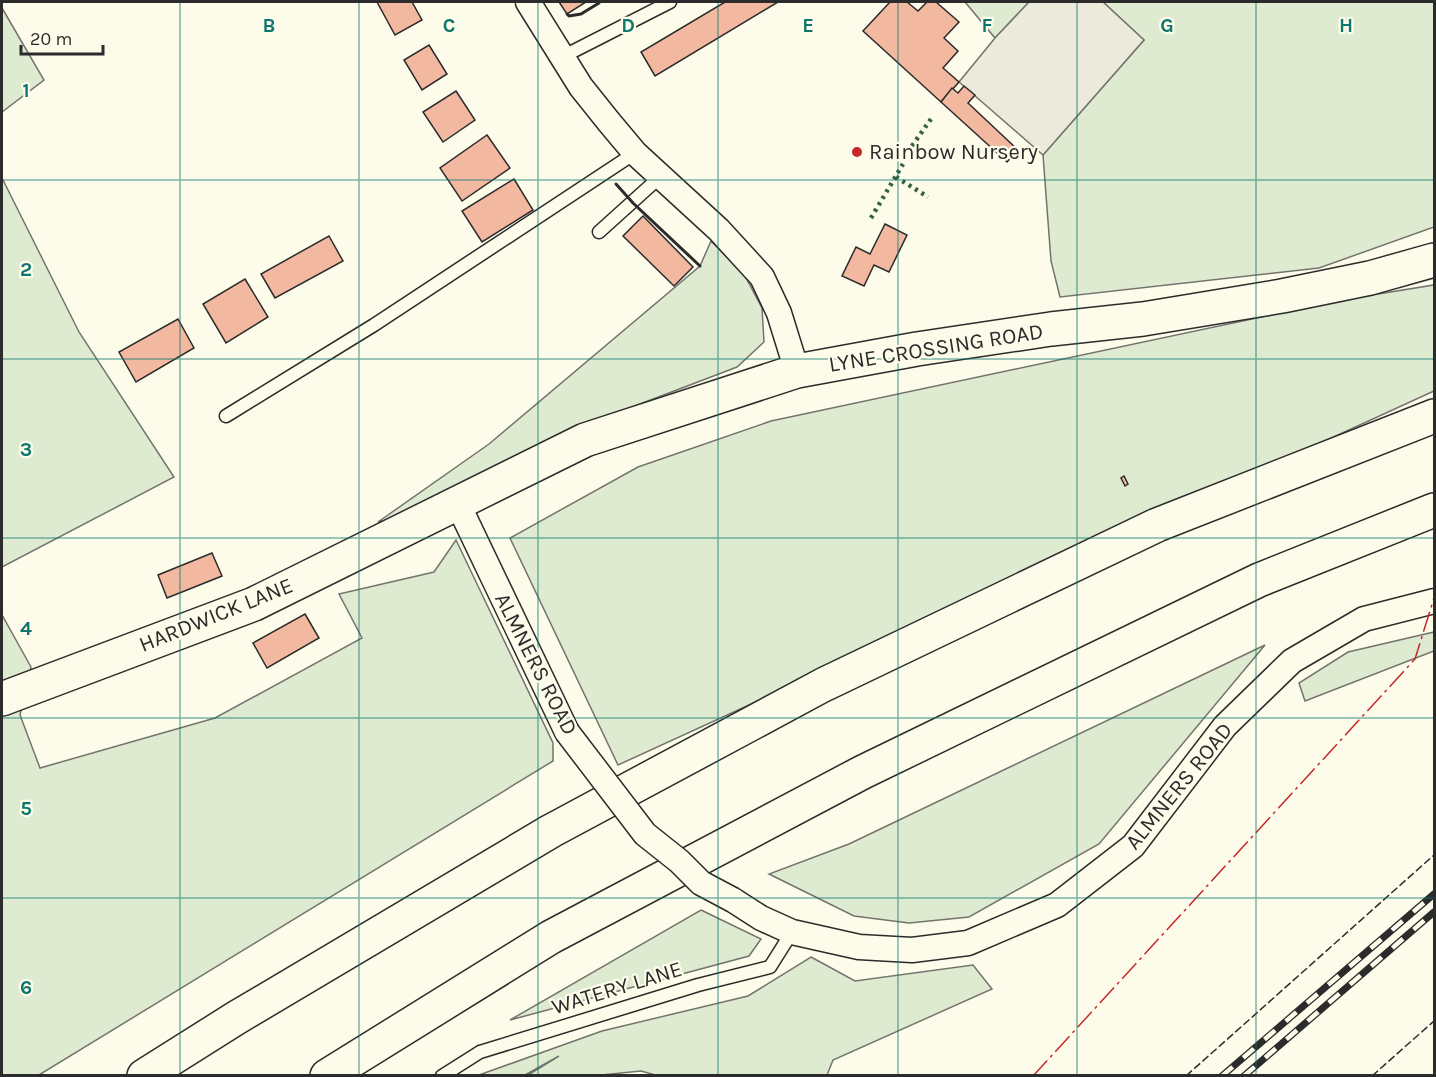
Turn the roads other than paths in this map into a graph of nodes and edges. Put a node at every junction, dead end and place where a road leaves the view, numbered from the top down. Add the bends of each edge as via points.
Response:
1 (528, 2) edge
2 (670, 2) edge
3 (561, 57) junction
4 (635, 153) junction
5 (661, 176) junction
6 (599, 232) dead end
7 (1434, 260) edge
8 (797, 371) junction
9 (226, 416) dead end
10 (1434, 416) edge
11 (457, 502) junction
12 (1434, 510) edge
13 (1434, 601) edge
14 (2, 699) edge
15 (792, 932) junction
16 (144, 1076) edge
17 (327, 1076) edge
18 (442, 1076) edge

1 - 3 street
2 - 3 lane
3 - 4 street
4 - 5 street
4 - 9 lane via 374,325
5 - 6 lane
5 - 8 street via 762,277 779,313
7 - 8 main road, LYNE CROSSING ROAD via 1282,296 917,349
8 - 11 main road, LYNE CROSSING ROAD via 585,440
10 - 16 main road via 1157,525 823,685 551,831
11 - 14 main road, HARDWICK LANE via 254,604
11 - 15 street, ALMNERS ROAD, bridge via 567,732 645,834 680,861 701,884
12 - 17 main road via 1259,580 863,772 551,938
13 - 15 street, ALMNERS ROAD via 1364,618 1292,661 1226,726 1133,846 1057,905 968,943 912,950 859,947
15 - 18 lane, WATERY LANE via 770,967 480,1052

